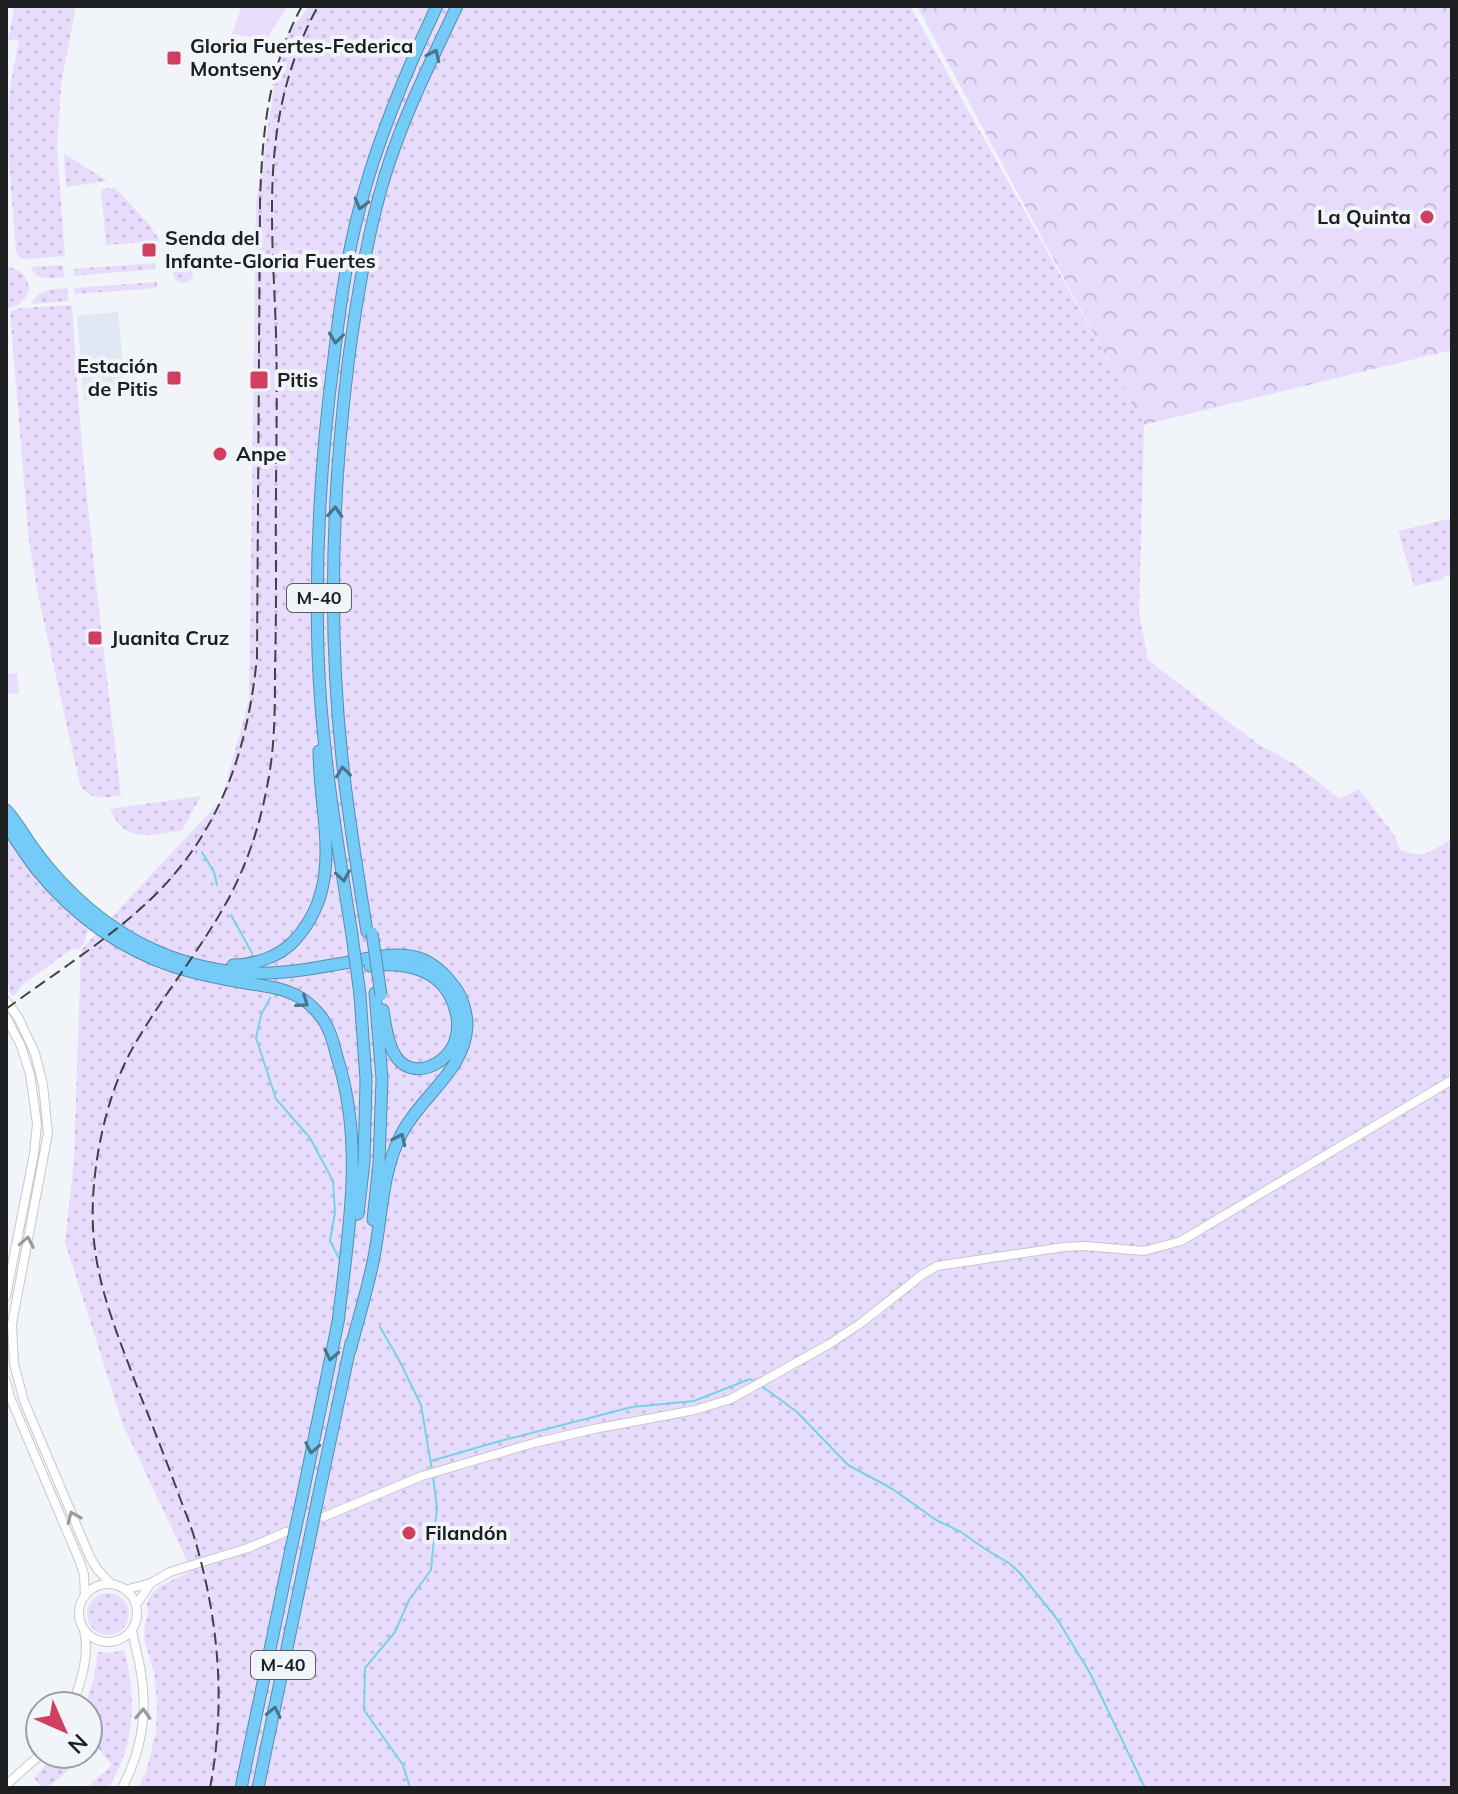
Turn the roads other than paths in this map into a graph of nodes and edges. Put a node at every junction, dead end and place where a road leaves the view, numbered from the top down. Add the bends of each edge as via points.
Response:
1 (437, 6) edge
2 (457, 6) edge
3 (318, 653) junction
4 (6, 810) edge
5 (6, 825) edge
6 (178, 964) junction
7 (378, 994) junction
8 (6, 1001) edge
9 (6, 1017) edge
10 (1452, 1080) edge
11 (6, 1296) edge
12 (338, 1323) junction
13 (350, 1351) junction
14 (6, 1381) edge
15 (323, 1517) dead end
16 (286, 1532) dead end
17 (151, 1583) junction
18 (111, 1584) junction
19 (125, 1590) junction
20 (85, 1596) junction
21 (136, 1605) junction
22 (84, 1629) junction
23 (132, 1630) junction
24 (77, 1690) edge
25 (24, 1769) edge
26 (6, 1785) edge
27 (122, 1788) edge
28 (241, 1788) edge
29 (258, 1788) edge

1 -> 3 highway, M-40 via 378,148 348,261 326,420
7 -> 2 highway, M-40, bridge via 341,757 334,653 341,420 376,207 408,113
3 - 6 highway via 326,861 315,911 289,946 274,955 248,965
3 -> 12 highway, M-40, bridge via 366,1080 364,1162
4 - 6 highway via 81,904
5 - 6 highway via 35,868 99,930 149,957
6 - 7 highway via 255,979 389,963 420,970 444,985 457,1014 454,1043 439,1063 413,1068 399,1061
6 -> 12 highway via 216,978 286,991 306,1002 328,1027 349,1102 353,1146
13 -> 6 highway via 389,1162 402,1132 454,1066 463,1046 467,1025 459,991 421,959 396,955 287,972
7 - 13 highway, M-40 via 379,1163
18 -> 8 street via 90,1557 24,1401 14,1364 12,1324 48,1133 35,1053
9 - 11 street via 30,1074 37,1124
10 - 15 street via 1181,1241 1144,1251 1064,1247 937,1266 831,1343 731,1399 567,1434 422,1476
12 -> 28 highway, M-40, bridge
29 -> 13 highway, M-40, bridge
14 - 20 street via 80,1562
16 - 17 street
17 - 19 street
17 - 21 street
18 - 19 street
18 - 20 street
19 - 21 street
20 - 22 street via 79,1616
21 - 23 street
22 - 23 street via 106,1642
22 - 24 street
27 -> 23 street via 143,1725 143,1685
25 - 26 street

